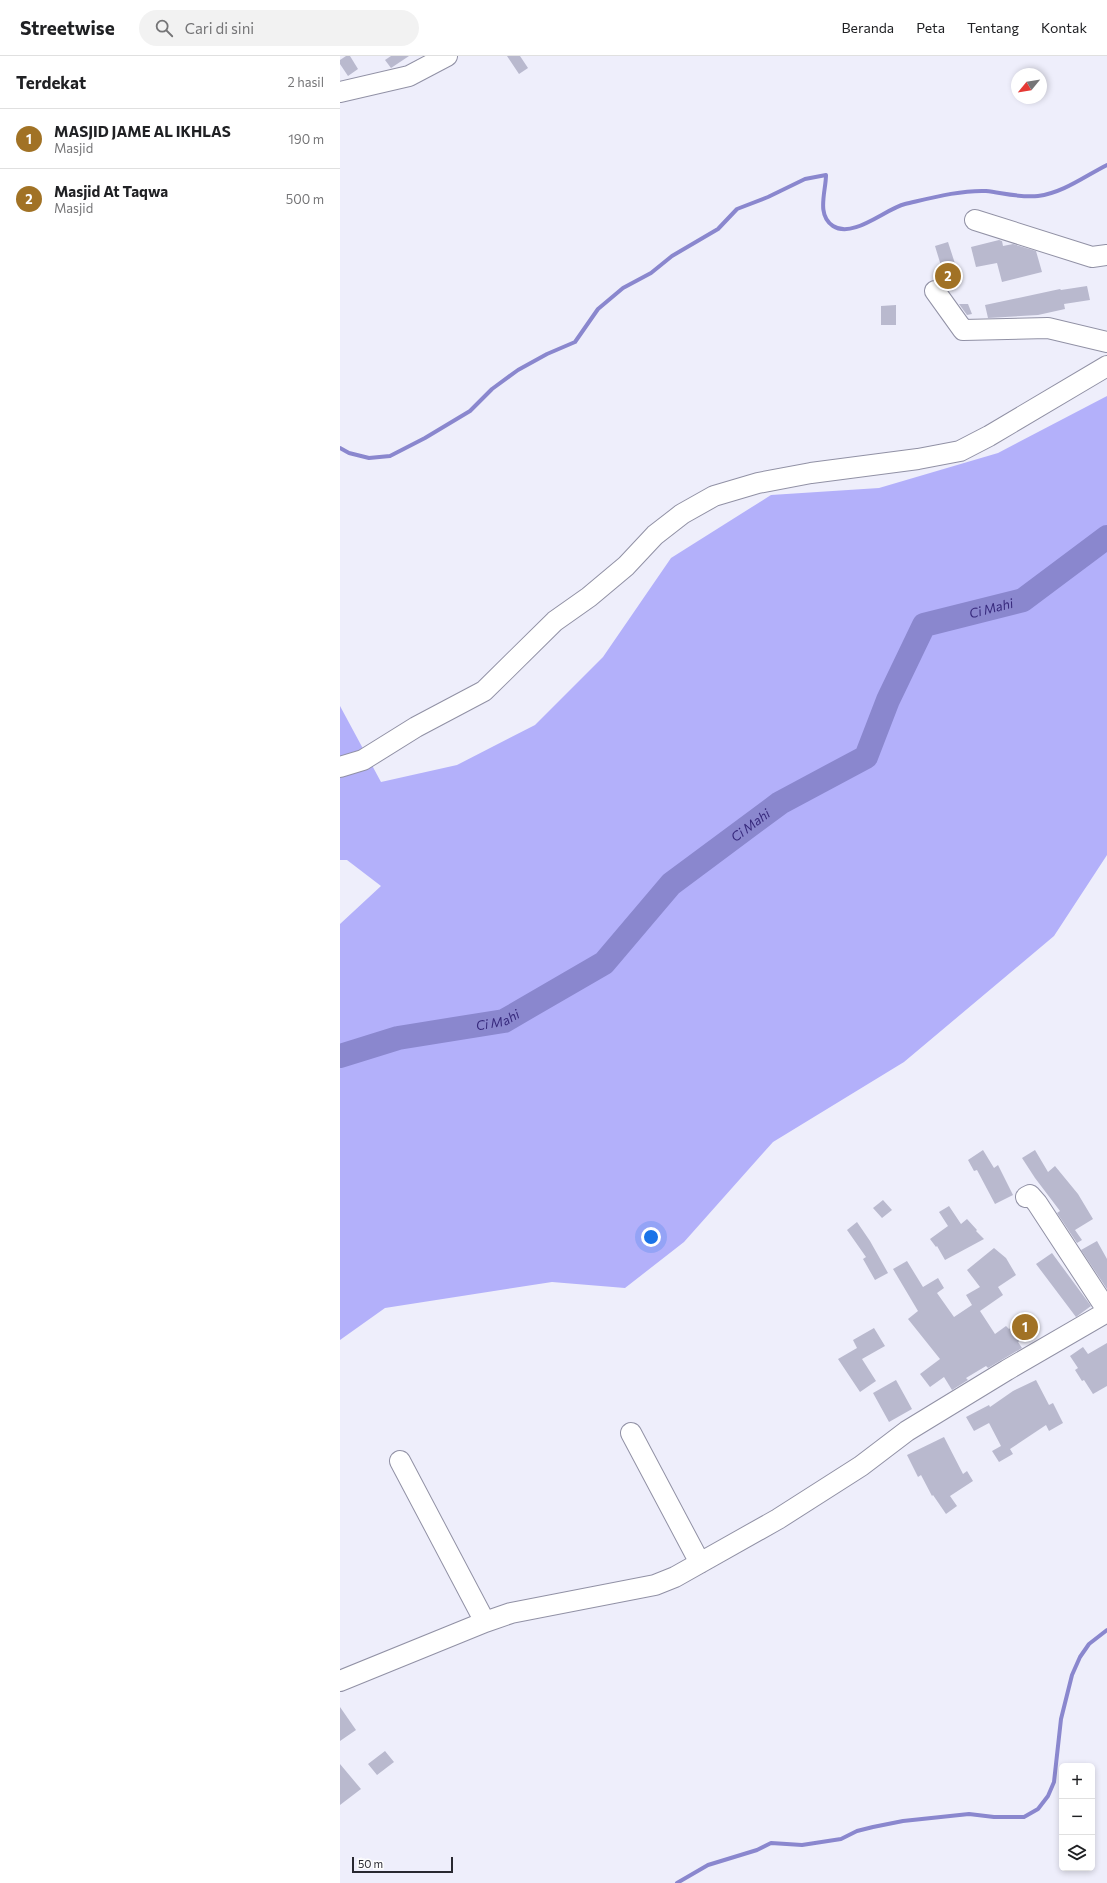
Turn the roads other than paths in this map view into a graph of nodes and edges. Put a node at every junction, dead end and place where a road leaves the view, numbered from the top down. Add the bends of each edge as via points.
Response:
1 (447, 56) edge
2 (340, 92) edge
3 (975, 220) dead end
4 (1107, 255) edge
5 (934, 291) dead end
6 (1107, 342) edge
7 (1107, 366) edge
8 (340, 767) edge
9 (1026, 1196) dead end
10 (1107, 1311) edge
11 (631, 1433) dead end
12 (400, 1461) dead end
13 (700, 1563) junction
14 (485, 1622) junction
15 (340, 1681) edge

1 - 2 street via 409,76
3 - 4 street via 1092,257
5 - 6 street via 963,330 1048,328
7 - 8 street via 960,451 811,473 758,483 714,496 682,514 655,535 626,566 555,621 484,691 416,727 363,760
9 - 10 street via 1030,1195 1038,1203
10 - 13 street via 908,1431 854,1470 778,1519
11 - 13 street
12 - 14 street
13 - 14 street via 675,1578 655,1585 511,1614
14 - 15 street

